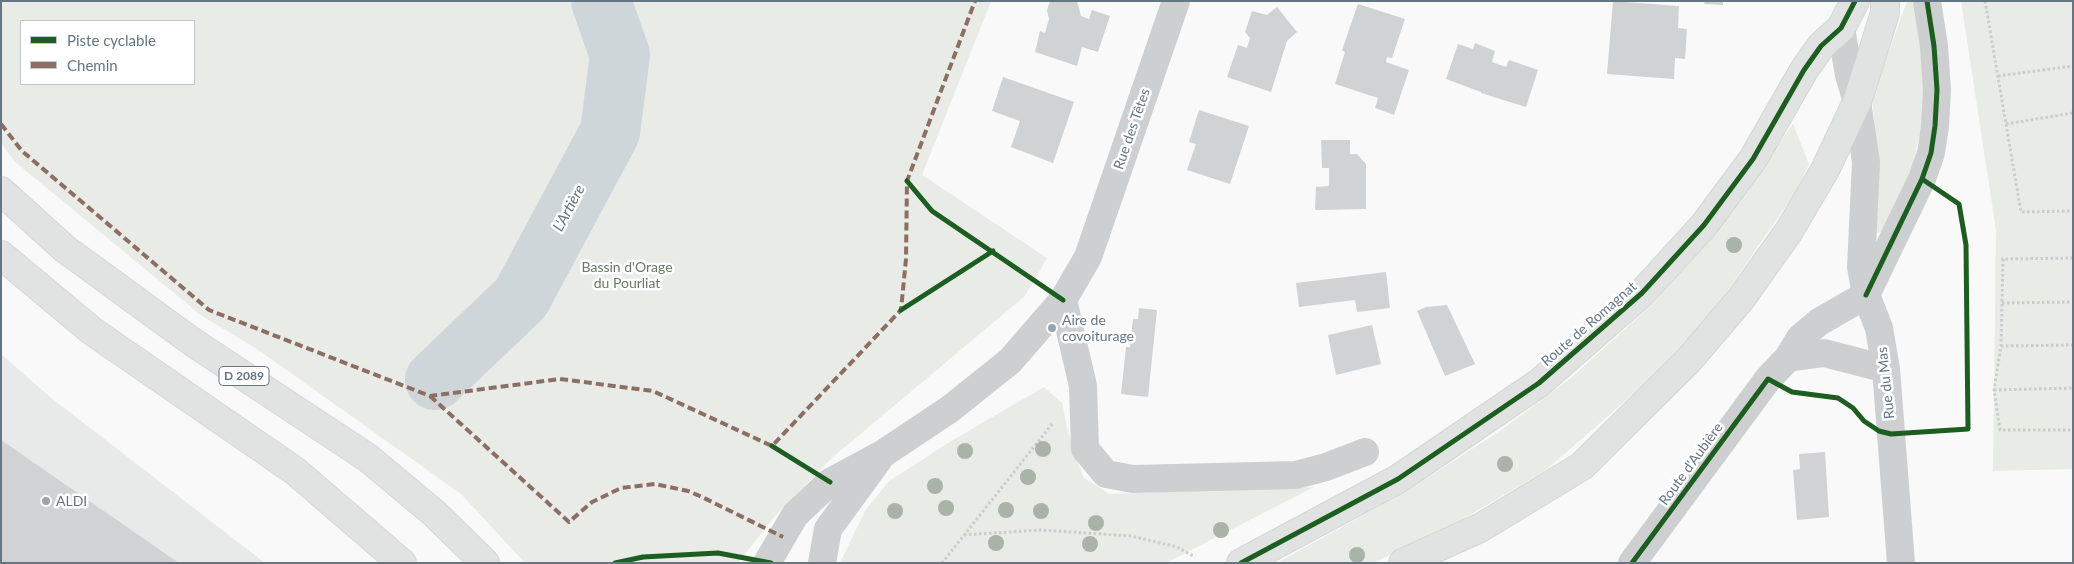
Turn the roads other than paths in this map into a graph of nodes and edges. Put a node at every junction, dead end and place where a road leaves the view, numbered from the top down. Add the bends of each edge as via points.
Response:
1 (1176, 1) edge
2 (1855, 1) edge
3 (1885, 1) edge
4 (1927, 1) edge
5 (1841, 28) junction
6 (1857, 102) junction
7 (1, 191) edge
8 (1, 255) edge
9 (1866, 295) junction
10 (1063, 300) junction
11 (1788, 358) junction
12 (1886, 369) junction
13 (1365, 452) dead end
14 (884, 453) junction
15 (767, 562) edge
16 (402, 563) edge
17 (485, 563) edge
18 (822, 563) edge
19 (1241, 563) edge
20 (1403, 563) edge
21 (1632, 563) edge
22 (1901, 563) edge

1 - 10 street, Rue des Têtes via 1088,257
2 - 5 main road, Route de Romagnat
3 - 6 main road via 1885,13
4 - 9 street via 1937,90 1931,153 1922,179
5 - 6 street, Rue du Mas
5 - 19 main road, Route de Romagnat via 1821,46 1753,159 1709,218 1642,294 1539,383 1398,479
6 - 9 street, Rue du Mas via 1866,162 1860,267
6 - 20 main road via 1825,170 1789,231 1740,300 1688,361 1582,466 1480,528
7 - 17 main road, D 2089 via 65,249 178,332 368,458 435,514
8 - 16 main road via 92,331 295,471
9 - 11 street, Route d'Aubière via 1819,322 1800,338
9 - 12 street, Rue du Mas via 1879,328
10 - 13 street via 1083,386 1085,449 1106,474 1133,479 1296,475
10 - 14 street, Rue des Têtes via 1010,361 950,409
11 - 12 street via 1824,353
11 - 21 street, Route d'Aubière via 1768,379
12 - 22 street, Rue du Mas
14 - 15 street via 830,482 795,515
14 - 18 street via 828,529

